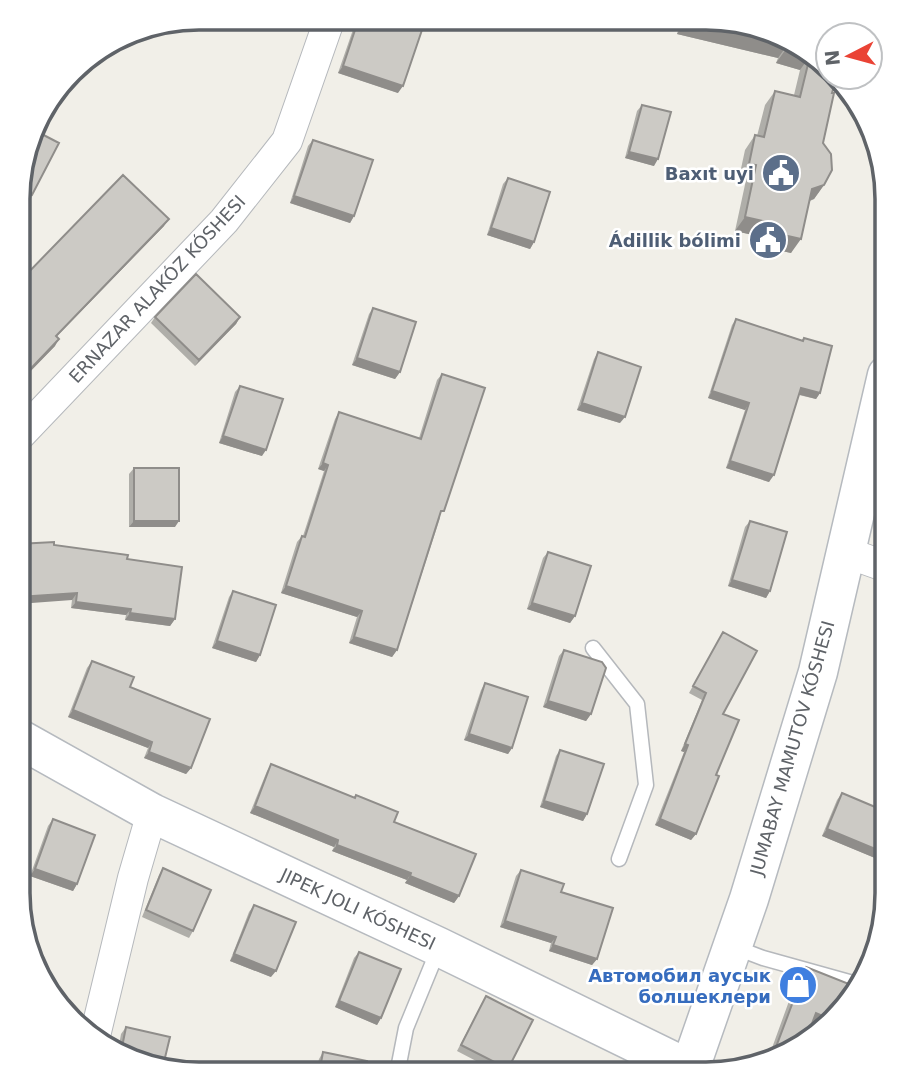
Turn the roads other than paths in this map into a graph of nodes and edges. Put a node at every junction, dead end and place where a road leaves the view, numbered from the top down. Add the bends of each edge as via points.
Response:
1 (326, 30) edge
2 (30, 424) edge
3 (875, 429) edge
4 (845, 552) junction
5 (875, 563) edge
6 (593, 648) dead end
7 (30, 745) edge
8 (152, 813) junction
9 (619, 859) dead end
10 (439, 947) junction
11 (733, 947) junction
12 (850, 982) edge
13 (97, 1028) edge
14 (400, 1062) edge
15 (673, 1062) edge
16 (696, 1062) edge

1 - 2 street, ERNAZAR ALAKÓZ KÓSHESI via 287,141 224,221
3 - 4 street, JUMABAY MAMUTOV KÓSHESI
4 - 5 street
4 - 11 street, JUMABAY MAMUTOV KÓSHESI via 818,672
6 - 9 lane via 637,704 646,785
7 - 8 street
8 - 10 street
8 - 13 street
10 - 14 lane via 407,1028
10 - 15 street
11 - 12 lane
11 - 16 street, JUMABAY MAMUTOV KÓSHESI

